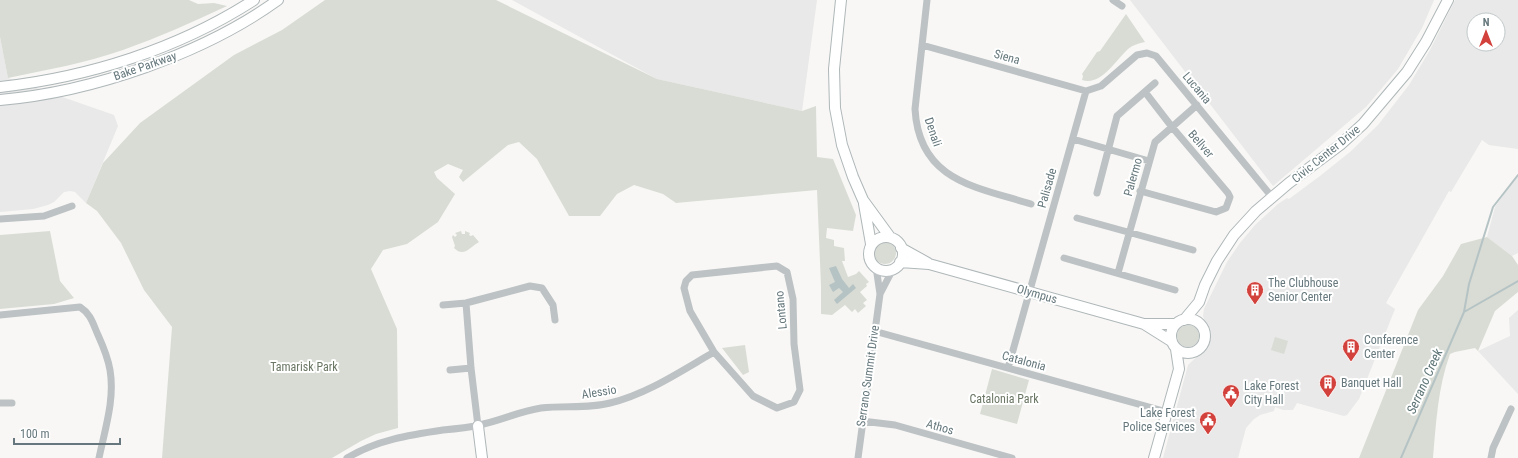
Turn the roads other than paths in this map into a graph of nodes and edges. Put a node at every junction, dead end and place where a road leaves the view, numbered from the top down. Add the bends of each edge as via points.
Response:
1 (254, 0) edge
2 (268, 0) edge
3 (278, 0) edge
4 (841, 0) edge
5 (927, 0) edge
6 (1113, 0) edge
7 (1448, 0) edge
8 (1122, 6) dead end
9 (214, 38) junction
10 (922, 45) junction
11 (1155, 83) dead end
12 (0, 87) edge
13 (1086, 91) junction
14 (1145, 92) junction
15 (0, 100) edge
16 (1197, 105) junction
17 (1172, 127) junction
18 (1073, 139) junction
19 (1108, 149) junction
20 (1149, 162) junction
21 (1140, 191) junction
22 (1097, 193) dead end
23 (1272, 197) junction
24 (863, 200) junction
25 (1031, 204) dead end
26 (72, 206) dead end
27 (1077, 218) dead end
28 (0, 219) edge
29 (1129, 232) junction
30 (890, 237) junction
31 (871, 244) junction
32 (901, 248) junction
33 (1193, 250) dead end
34 (1064, 258) dead end
35 (929, 264) junction
36 (896, 266) junction
37 (876, 267) junction
38 (1118, 273) junction
39 (1175, 290) dead end
40 (1030, 292) junction
41 (880, 294) junction
42 (1198, 302) junction
43 (466, 303) junction
44 (442, 305) dead end
45 (0, 315) edge
46 (555, 320) dead end
47 (1180, 322) junction
48 (1144, 324) junction
49 (1200, 324) junction
50 (874, 331) junction
51 (1174, 345) junction
52 (714, 352) junction
53 (1192, 353) junction
54 (471, 368) junction
55 (1008, 368) junction
56 (1179, 369) junction
57 (450, 370) dead end
58 (0, 402) edge
59 (12, 403) dead end
60 (1510, 409) dead end
61 (1167, 412) junction
62 (862, 421) junction
63 (478, 426) junction
64 (99, 458) edge
65 (347, 458) edge
66 (482, 458) edge
67 (858, 458) edge
68 (1012, 458) edge
69 (1154, 458) edge
70 (1491, 458) edge

1 - 12 street, Bake Parkway via 182,39 123,62 62,78
2 - 9 street via 226,25
3 - 9 street, Bake Parkway
4 - 24 street, Serrano Summit Drive via 834,69 835,108 842,145
5 - 10 street, Denali
6 - 8 street
7 - 23 street, Civic Center Drive via 1407,72 1368,119 1340,145
9 - 15 street, Bake Parkway via 172,58 126,74 64,91
10 - 13 street, Siena
10 - 25 street, Denali via 915,109 921,139 929,155 958,181 973,188
11 - 14 street
13 - 16 street, Lucania via 1101,86 1137,55 1147,53 1156,56
13 - 18 street, Palisade
14 - 17 street, Bellver
14 - 19 street via 1117,116
16 - 17 street, Palermo
16 - 23 street, Lucania
17 - 20 street, Palermo via 1155,142
17 - 21 street, Bellver via 1228,193 1228,204 1222,211 1216,212
18 - 19 street
18 - 40 street, Palisade
19 - 20 street
19 - 22 street
20 - 21 street, Palermo
21 - 29 street, Palermo
23 - 42 street, Civic Center Drive via 1234,235 1217,261
24 - 30 street, Serrano Summit Drive
24 - 31 street, Serrano Summit Drive
26 - 28 street via 44,216
27 - 29 street
29 - 33 street
29 - 38 street, Palermo
30 - 31 street via 880,238
30 - 32 street, Serrano Summit Drive
31 - 37 street, Serrano Summit Drive via 868,255
32 - 35 street, Olympus
32 - 36 street, Serrano Summit Drive via 902,258
34 - 38 street
35 - 36 street, Olympus
35 - 40 street, Olympus
36 - 37 street via 882,270
36 - 41 street, Serrano Summit Drive
37 - 41 street, Serrano Summit Drive
38 - 39 street
40 - 48 street, Olympus
40 - 55 street, Palisade
41 - 50 street, Serrano Summit Drive
42 - 47 street, Civic Center Drive
42 - 49 street, Civic Center Drive
43 - 44 street
43 - 46 street via 530,286 542,288 553,305
43 - 54 street
45 - 64 street via 80,307 90,316 106,353 110,370 110,403
47 - 48 street, Olympus
47 - 49 street via 1190,319
47 - 51 street, Civic Center Drive via 1171,332
48 - 51 street, Olympus
49 - 53 street, Civic Center Drive via 1204,332 1204,341 1202,346
50 - 55 street, Catalonia
50 - 62 street, Serrano Summit Drive
51 - 53 street via 1181,352
51 - 56 street, Civic Center Drive
52 - 52 street, Lontano via 753,396 777,408 794,402 800,390 794,344 793,299 787,272 777,266 692,275 686,281 684,288 690,311
52 - 63 street, Alessio via 638,394 611,403 597,406 540,408
53 - 56 street, Civic Center Drive
54 - 57 street
54 - 63 street
55 - 61 street, Catalonia
56 - 61 street, Civic Center Drive
58 - 59 street
60 - 70 street
61 - 69 street, Civic Center Drive
62 - 67 street, Serrano Summit Drive
62 - 68 street, Athos via 895,425
63 - 65 street, Alessio via 397,438 373,445
63 - 66 street

